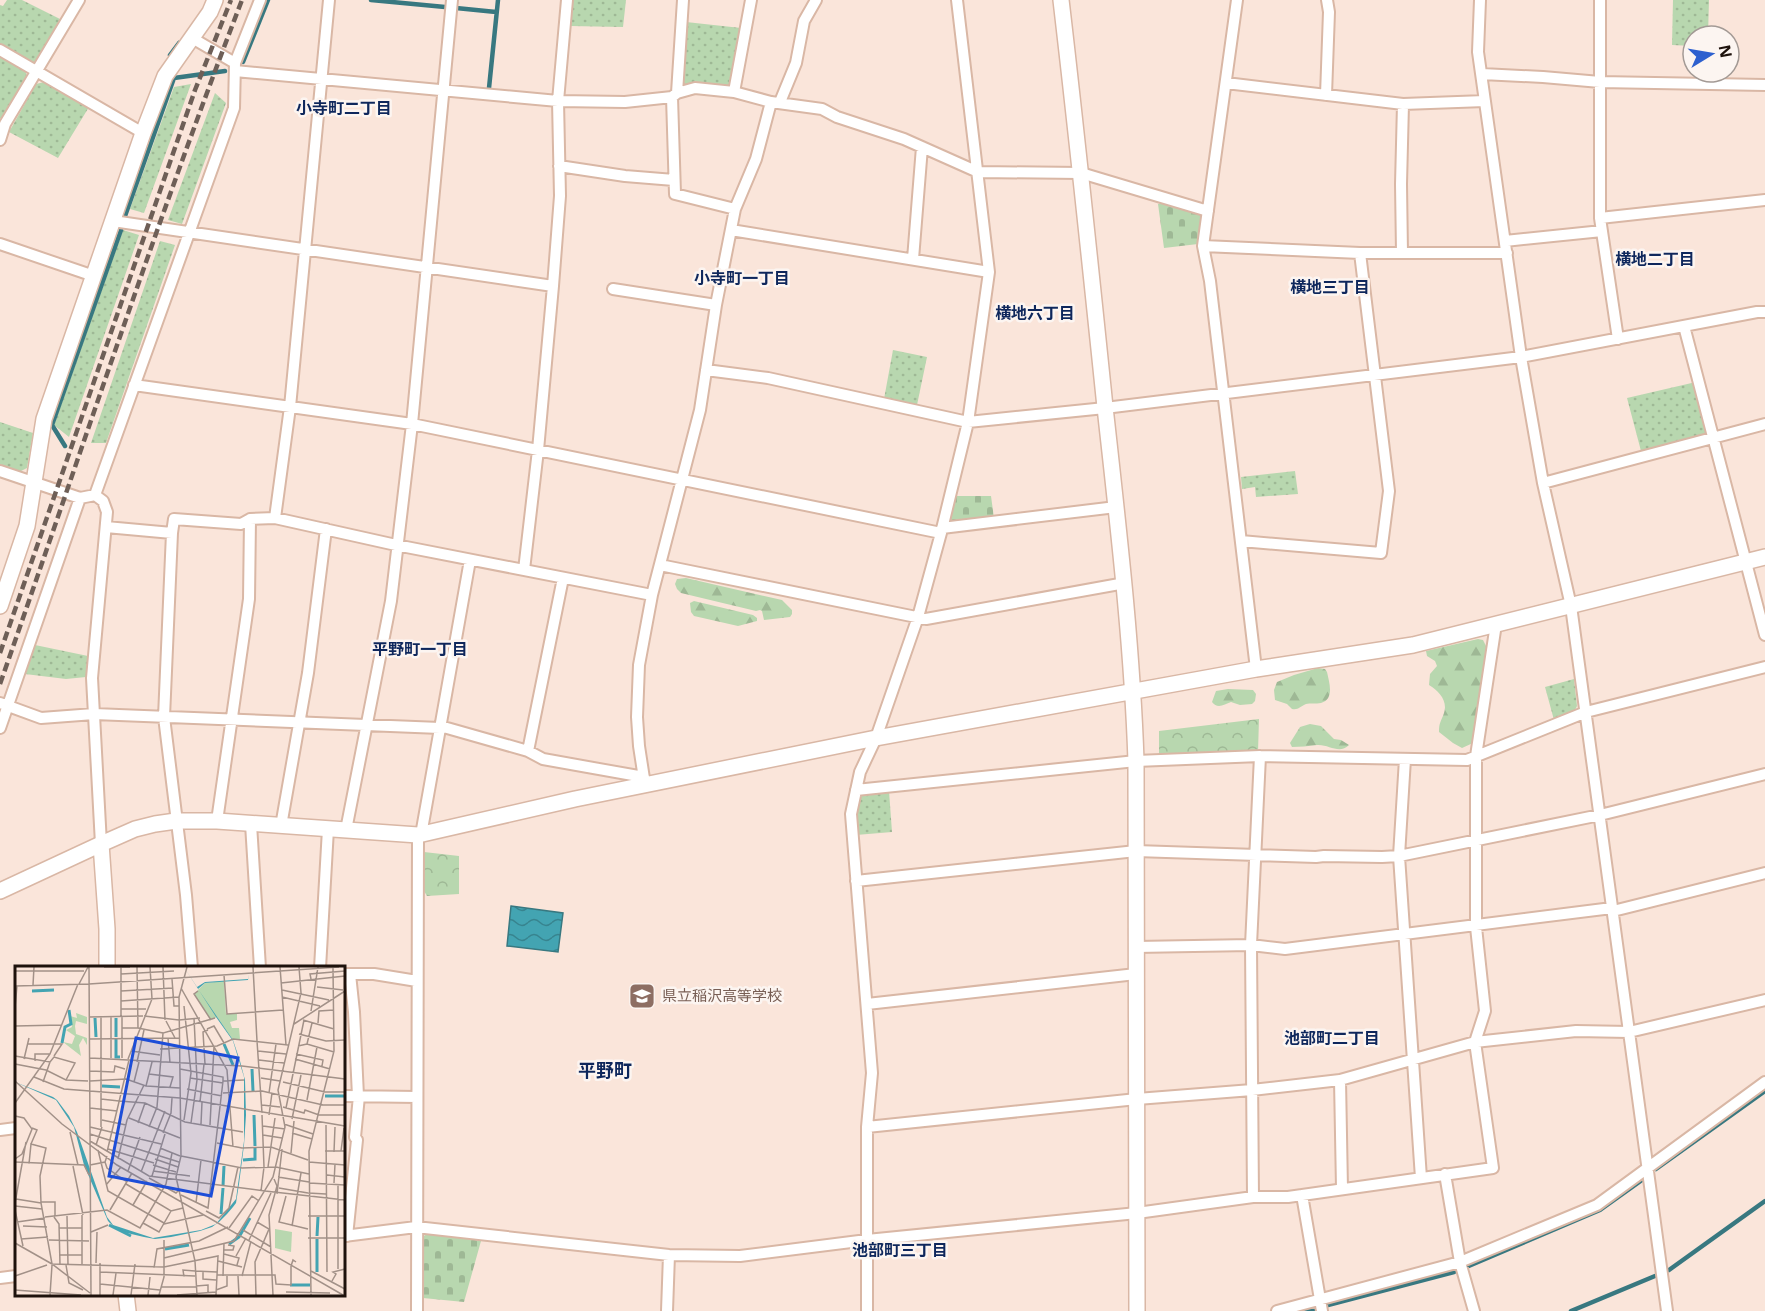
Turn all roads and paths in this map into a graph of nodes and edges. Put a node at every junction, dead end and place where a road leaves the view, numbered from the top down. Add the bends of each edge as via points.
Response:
1 (79, 0) edge
2 (215, 0) edge
3 (260, 0) edge
4 (329, 0) edge
5 (452, 0) edge
6 (567, 0) edge
7 (682, 0) edge
8 (751, 0) edge
9 (816, 0) edge
10 (957, 0) edge
11 (1060, 0) edge
12 (1237, 0) edge
13 (1327, 0) edge
14 (1480, 0) edge
15 (1600, 0) edge
16 (192, 38) junction
17 (0, 50) edge
18 (235, 67) junction
19 (37, 71) junction
20 (1482, 74) junction
21 (321, 79) junction
22 (1600, 82) junction
23 (1226, 83) junction
24 (1765, 85) edge
25 (443, 90) junction
26 (734, 92) junction
27 (675, 95) junction
28 (1326, 95) junction
29 (558, 101) junction
30 (1485, 101) junction
31 (776, 102) junction
32 (1403, 104) junction
33 (144, 133) junction
34 (0, 140) edge
35 (922, 147) junction
36 (559, 166) junction
37 (978, 172) junction
38 (1081, 173) junction
39 (674, 180) junction
40 (1765, 201) edge
41 (735, 209) junction
42 (1208, 212) junction
43 (1600, 218) junction
44 (113, 220) junction
45 (731, 230) junction
46 (1602, 231) junction
47 (188, 233) junction
48 (1505, 241) junction
49 (0, 244) edge
50 (1203, 246) junction
51 (306, 250) junction
52 (1360, 253) junction
53 (1402, 253) junction
54 (1507, 253) junction
55 (913, 259) junction
56 (426, 268) junction
57 (989, 272) junction
58 (94, 276) junction
59 (553, 286) junction
60 (613, 289) dead end
61 (716, 305) junction
62 (1765, 312) edge
63 (1684, 326) junction
64 (1618, 339) junction
65 (1521, 357) junction
66 (706, 370) junction
67 (1375, 375) junction
68 (134, 385) junction
69 (1224, 393) junction
70 (290, 407) junction
71 (1105, 408) junction
72 (968, 422) junction
73 (412, 424) junction
74 (1765, 424) edge
75 (1714, 438) junction
76 (538, 450) junction
77 (0, 471) edge
78 (681, 479) junction
79 (33, 482) junction
80 (1543, 483) junction
81 (95, 495) junction
82 (80, 498) junction
83 (1116, 507) junction
84 (275, 518) junction
85 (250, 519) junction
86 (106, 527) junction
87 (326, 530) junction
88 (941, 530) junction
89 (172, 533) junction
90 (1241, 541) junction
91 (396, 545) junction
92 (1765, 557) edge
93 (470, 560) junction
94 (1747, 561) junction
95 (660, 565) junction
96 (524, 570) junction
97 (563, 578) junction
98 (1125, 583) junction
99 (652, 595) junction
100 (0, 606) edge
101 (1571, 606) junction
102 (918, 617) junction
103 (1496, 624) junction
104 (1765, 636) edge
105 (1765, 667) edge
106 (1256, 669) junction
107 (1134, 691) junction
108 (4, 705) edge
109 (1586, 712) junction
110 (94, 714) junction
111 (164, 717) junction
112 (232, 720) junction
113 (300, 722) junction
114 (367, 725) junction
115 (440, 727) junction
116 (0, 728) edge
117 (876, 738) junction
118 (528, 750) junction
119 (1260, 756) junction
120 (1476, 756) junction
121 (1405, 759) junction
122 (1136, 761) junction
123 (1765, 774) edge
124 (644, 781) junction
125 (856, 790) junction
126 (1600, 815) junction
127 (176, 821) junction
128 (217, 821) junction
129 (251, 824) junction
130 (281, 826) junction
131 (328, 829) junction
132 (346, 830) junction
133 (419, 835) junction
134 (1476, 840) junction
135 (101, 844) junction
136 (1136, 851) junction
137 (1256, 854) junction
138 (1399, 856) junction
139 (1765, 873) edge
140 (856, 881) junction
141 (0, 891) edge
142 (1612, 910) junction
143 (1476, 927) junction
144 (1405, 935) junction
145 (1251, 945) junction
146 (1136, 947) junction
147 (106, 966) edge
148 (192, 966) edge
149 (260, 966) edge
150 (320, 966) edge
151 (347, 974) edge
152 (1137, 974) junction
153 (417, 981) junction
154 (1765, 1000) edge
155 (867, 1004) junction
156 (1629, 1032) junction
157 (1475, 1042) junction
158 (1413, 1059) junction
159 (1340, 1080) junction
160 (1765, 1082) edge
161 (1252, 1090) junction
162 (345, 1096) edge
163 (358, 1096) junction
164 (417, 1097) junction
165 (1137, 1099) junction
166 (867, 1127) junction
167 (15, 1128) edge
168 (0, 1130) edge
169 (1647, 1168) junction
170 (1445, 1174) junction
171 (1421, 1178) junction
172 (1342, 1189) junction
173 (1302, 1195) junction
174 (1253, 1197) junction
175 (1137, 1213) junction
176 (416, 1227) junction
177 (345, 1236) edge
178 (867, 1240) junction
179 (669, 1255) junction
180 (1460, 1262) junction
181 (15, 1276) edge
182 (0, 1278) edge
183 (126, 1296) edge
184 (1320, 1305) edge
185 (128, 1311) edge
186 (417, 1311) edge
187 (667, 1311) edge
188 (867, 1311) edge
189 (1137, 1311) edge
190 (1277, 1311) edge
191 (1474, 1311) edge
192 (1666, 1311) edge

1 - 19 street
2 - 16 street
3 - 18 street
4 - 21 street
5 - 25 street
6 - 29 street
7 - 27 street
8 - 26 street
9 - 31 street via 804,21 796,63
10 - 37 street
11 - 38 street
12 - 23 street
13 - 28 street
14 - 20 street via 1478,52
15 - 22 street
16 - 18 street
16 - 33 street via 165,76
17 - 19 street
18 - 21 street
18 - 47 street via 234,108
19 - 33 street
19 - 34 street via 5,124
20 - 22 street
20 - 30 street
21 - 25 street
21 - 51 street
22 - 24 street
22 - 43 street
23 - 28 street
23 - 42 street
25 - 29 street
25 - 56 street
26 - 27 street via 694,88
26 - 31 street
27 - 29 street via 625,102
27 - 39 street
28 - 32 street
29 - 36 street
30 - 32 street
30 - 48 street
31 - 35 street via 822,109
31 - 41 street
32 - 53 street
33 - 44 street
35 - 37 street
35 - 55 street
36 - 39 street
36 - 59 street
37 - 38 street
37 - 57 street
38 - 42 street
38 - 71 street
39 - 41 street via 675,194
40 - 43 street
41 - 45 street
42 - 50 street
43 - 46 street
44 - 47 street
44 - 58 street
45 - 55 street
45 - 61 street
46 - 48 street
46 - 64 street
47 - 51 street
47 - 68 street
48 - 54 street
49 - 58 street
50 - 52 street
50 - 69 street
51 - 56 street
51 - 70 street
52 - 53 street
52 - 67 street
53 - 54 street
54 - 65 street
55 - 57 street
56 - 59 street
56 - 73 street
57 - 72 street
58 - 79 street via 44,419
59 - 76 street
60 - 61 street
61 - 66 street
62 - 63 street
63 - 64 street
63 - 75 street
64 - 65 street
65 - 67 street
65 - 80 street
66 - 72 street via 768,378
66 - 78 street via 700,410
67 - 69 street
67 - 90 street via 1389,491 1382,553
68 - 70 street
68 - 81 street
69 - 71 street
69 - 90 street
70 - 73 street
70 - 84 street
71 - 72 street
71 - 83 street
72 - 88 street
73 - 76 street
73 - 91 street
74 - 75 street
75 - 80 street
75 - 94 street
76 - 78 street
76 - 96 street
77 - 79 street
78 - 88 street
78 - 95 street
79 - 82 street
79 - 100 street via 27,526
80 - 101 street
81 - 82 street
81 - 86 street via 103,501 107,512
82 - 108 street
83 - 88 street
83 - 98 street
84 - 85 street
84 - 87 street
85 - 89 street via 241,524 174,519
85 - 112 street via 249,599
86 - 89 street
86 - 110 street via 92,678
87 - 91 street
87 - 113 street
88 - 102 street
89 - 111 street
90 - 106 street
91 - 93 street
91 - 114 street via 391,601
92 - 94 street
93 - 96 street
93 - 115 street
94 - 101 street
94 - 104 street
95 - 99 street
95 - 102 street
96 - 97 street
97 - 99 street
97 - 118 street
98 - 102 street via 926,619
98 - 107 street
99 - 124 street via 638,685
101 - 103 street
101 - 109 street
102 - 117 street
103 - 106 street via 1413,645
103 - 120 street
105 - 109 street
106 - 107 street
107 - 117 street
107 - 122 street
108 - 110 street via 41,718
108 - 116 street
109 - 120 street
109 - 126 street
110 - 111 street
110 - 135 street
111 - 112 street
111 - 127 street
112 - 113 street
112 - 128 street
113 - 114 street
113 - 130 street
114 - 115 street
114 - 132 street
115 - 118 street
115 - 133 street
117 - 124 street
117 - 125 street
118 - 124 street via 543,759
119 - 121 street
119 - 122 street
119 - 137 street
120 - 121 street via 1467,760
120 - 134 street
121 - 138 street
122 - 125 street
122 - 136 street
123 - 126 street
124 - 133 street
125 - 140 street via 851,814
126 - 134 street
126 - 142 street
127 - 128 street
127 - 135 street via 135,829
127 - 148 street
128 - 129 street
129 - 130 street
129 - 149 street
130 - 131 street
131 - 132 street
131 - 150 street
132 - 133 street
133 - 153 street
134 - 138 street
134 - 143 street
135 - 141 street
135 - 147 street
136 - 137 street
136 - 140 street
136 - 146 street
137 - 138 street
137 - 145 street
138 - 144 street
139 - 142 street
140 - 155 street
142 - 143 street
142 - 156 street
143 - 144 street
143 - 157 street via 1485,1011
144 - 145 street via 1285,950
144 - 158 street
145 - 146 street
145 - 161 street
146 - 152 street
151 - 153 street
151 - 163 street via 354,1012
152 - 155 street
152 - 165 street
153 - 164 street
154 - 156 street
155 - 166 street via 872,1073
156 - 157 street via 1576,1031
156 - 169 street
157 - 158 street
157 - 170 street via 1493,1168
158 - 159 street
158 - 171 street
159 - 161 street
159 - 172 street
160 - 169 street
161 - 165 street
161 - 174 street
162 - 163 street
163 - 164 street
163 - 177 street via 357,1140
164 - 176 street
165 - 166 street
165 - 175 street
166 - 178 street
167 - 168 street
169 - 180 street via 1597,1205
169 - 192 street
170 - 171 street
170 - 180 street
171 - 172 street
172 - 173 street
173 - 174 street
173 - 184 street
174 - 175 street
175 - 178 street
175 - 189 street
176 - 177 street
176 - 179 street
176 - 186 street
178 - 179 street via 740,1256
178 - 188 street
179 - 187 street
180 - 184 street
180 - 191 street
181 - 182 street
183 - 185 street
184 - 190 street

